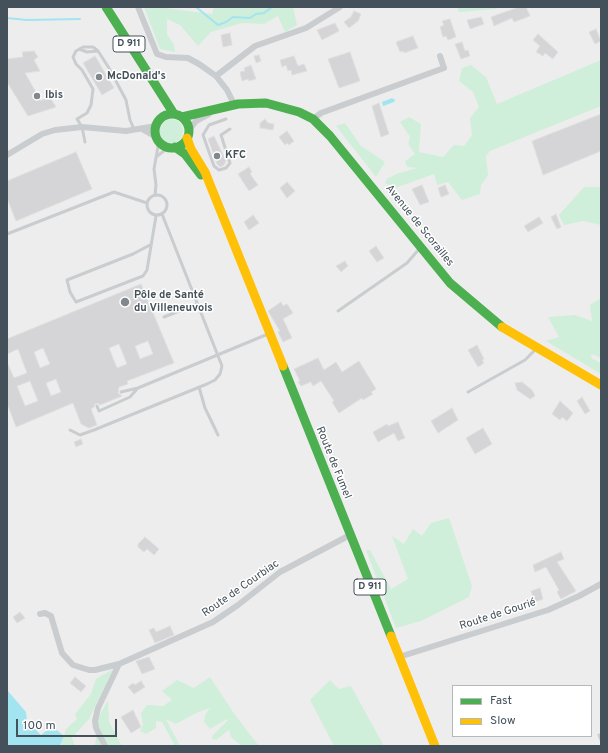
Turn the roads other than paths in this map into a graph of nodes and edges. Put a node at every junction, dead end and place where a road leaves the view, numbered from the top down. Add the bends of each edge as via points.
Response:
1 (106, 7) edge
2 (138, 7) edge
3 (340, 7) edge
4 (79, 49) junction
5 (98, 51) junction
6 (440, 56) dead end
7 (216, 76) junction
8 (151, 81) junction
9 (234, 104) junction
10 (220, 109) junction
11 (178, 115) junction
12 (226, 119) dead end
13 (312, 119) junction
14 (158, 122) junction
15 (82, 127) junction
16 (134, 129) junction
17 (142, 129) junction
18 (230, 129) dead end
19 (188, 134) junction
20 (158, 139) junction
21 (85, 142) dead end
22 (172, 147) junction
23 (7, 155) edge
24 (156, 157) junction
25 (210, 188) junction
26 (155, 195) junction
27 (147, 203) junction
28 (162, 214) junction
29 (156, 216) junction
30 (7, 234) edge
31 (150, 245) junction
32 (421, 247) junction
33 (197, 304) junction
34 (338, 310) dead end
35 (164, 317) dead end
36 (268, 334) junction
37 (537, 348) junction
38 (217, 355) junction
39 (601, 385) edge
40 (199, 387) junction
41 (138, 388) junction
42 (121, 392) dead end
43 (468, 392) dead end
44 (97, 406) dead end
45 (70, 430) dead end
46 (218, 435) dead end
47 (350, 536) junction
48 (601, 584) edge
49 (40, 614) dead end
50 (399, 656) junction
51 (119, 664) junction
52 (599, 735) dead end
53 (601, 740) edge
54 (105, 746) edge
55 (435, 746) edge

1 - 8 main road, D 911
2 - 7 street via 158,54 188,58
3 - 7 street via 306,28 255,46
4 - 5 lane via 87,52
4 - 5 lane via 88,46
4 - 15 lane via 73,57 93,89 87,113 77,119
5 - 16 lane via 126,100
6 - 13 street via 444,68 322,112
7 - 9 street
8 - 11 main road, D 911
8 - 14 main road, D 911 via 159,106
9 - 10 main road, Avenue de Scorailles
9 - 13 main road, Avenue de Scorailles via 266,103 299,112
10 - 11 main road, Avenue de Scorailles
10 - 19 street, Avenue de Scorailles via 196,121
11 - 14 main road via 167,114
11 - 19 main road via 187,123
12 - 18 lane via 209,125 203,135 214,166 219,170 226,168 230,163 221,135
13 - 32 main road, Avenue de Scorailles via 330,136
14 - 17 street
14 - 20 main road
15 - 16 street via 126,132
15 - 21 lane
15 - 23 street via 42,134
16 - 17 street
17 - 20 street
19 - 22 main road via 180,146
19 - 25 main road, Route de Fumel / D 911 via 191,148 205,172
20 - 22 main road
20 - 24 lane
22 - 24 lane
22 - 25 main road, Route de Fumel / D 911 via 185,154
24 - 26 lane
25 - 36 main road, Route de Fumel / D 911
26 - 27 lane
26 - 28 lane via 161,196 167,203
27 - 29 lane via 148,212
27 - 30 lane via 114,192
28 - 29 lane
28 - 33 lane
29 - 31 lane
31 - 31 lane via 67,280 76,302 143,276
32 - 34 lane via 407,263
32 - 37 main road, Avenue de Scorailles via 450,283 502,326
33 - 35 lane
33 - 38 lane
36 - 38 lane
36 - 47 main road, Route de Fumel / D 911
37 - 39 main road, Avenue de Scorailles
37 - 43 lane via 525,360
38 - 40 lane via 222,366 220,374
38 - 41 lane
40 - 45 lane via 80,435
40 - 46 lane via 205,408
41 - 42 lane
41 - 44 lane via 130,397 99,411
47 - 50 main road, Route de Fumel / D 911
47 - 51 street, Route de Courbiac via 280,572 213,622
48 - 50 street, Route de Gourié via 548,610
49 - 51 street, Route de Courbiac via 51,616 62,653 74,665 95,670
50 - 55 main road, Route de Fumel / D 911
51 - 54 street via 98,708 95,721
52 - 53 lane

